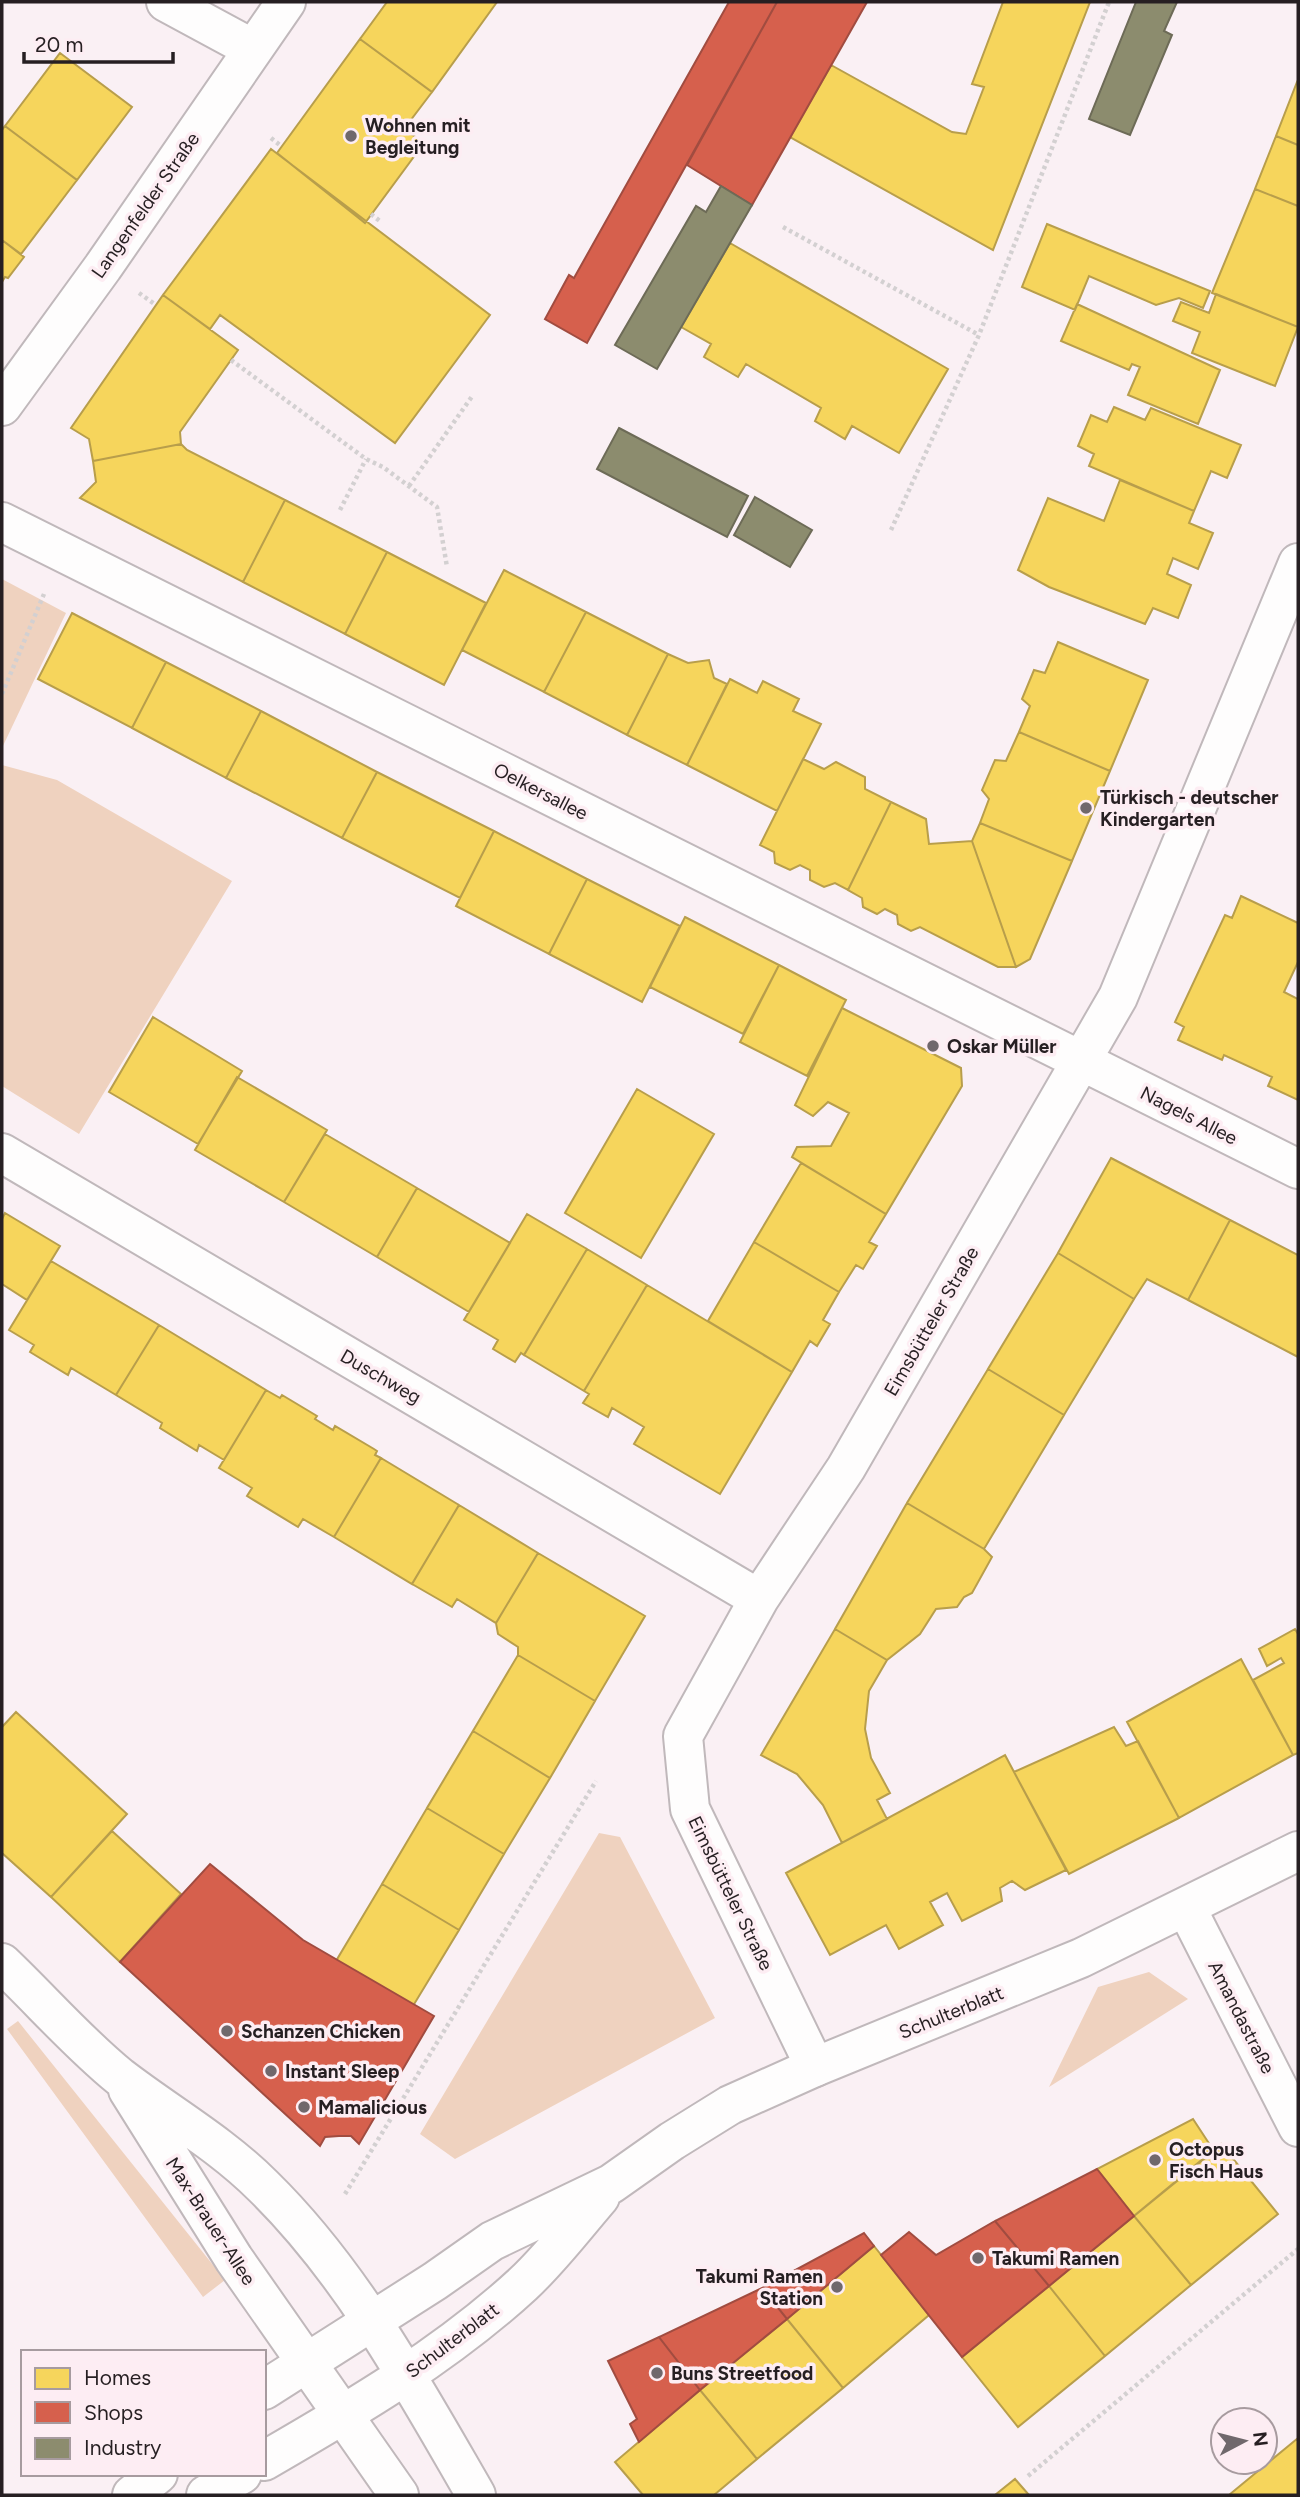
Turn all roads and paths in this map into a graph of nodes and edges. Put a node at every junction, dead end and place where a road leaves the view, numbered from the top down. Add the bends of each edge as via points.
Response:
1 (166, 2) edge
2 (286, 2) edge
3 (1109, 2) edge
4 (253, 49) junction
5 (271, 138) dead end
6 (281, 146) dead end
7 (372, 214) dead end
8 (381, 222) dead end
9 (783, 227) dead end
10 (139, 293) dead end
11 (156, 305) dead end
12 (979, 335) junction
13 (231, 360) dead end
14 (473, 394) dead end
15 (2, 406) edge
16 (366, 459) junction
17 (409, 486) junction
18 (340, 510) dead end
19 (2, 522) edge
20 (891, 530) dead end
21 (1298, 563) edge
22 (447, 567) dead end
23 (47, 587) dead end
24 (2, 694) edge
25 (1081, 1060) junction
26 (2, 1153) edge
27 (1298, 1169) edge
28 (759, 1599) junction
29 (596, 1781) dead end
30 (1298, 1851) edge
31 (1186, 1907) junction
32 (2, 1963) edge
33 (815, 2067) junction
34 (119, 2076) junction
35 (1298, 2127) edge
36 (611, 2185) junction
37 (345, 2194) dead end
38 (1298, 2249) edge
39 (372, 2322) junction
40 (307, 2363) junction
41 (404, 2376) junction
42 (266, 2389) edge
43 (342, 2413) junction
44 (266, 2460) edge
45 (156, 2476) edge
46 (239, 2476) edge
47 (1028, 2476) dead end
48 (132, 2495) edge
49 (206, 2495) edge
50 (399, 2495) edge
51 (476, 2495) edge

1 - 4 street
2 - 4 street, Langenfelder Straße
3 - 12 path
4 - 15 street, Langenfelder Straße
5 - 6 path
7 - 8 path
9 - 12 path
10 - 11 path
12 - 20 path
13 - 16 path
14 - 17 path
16 - 17 path
16 - 18 path
17 - 22 path via 438,507
19 - 25 street, Oelkersallee
21 - 25 street, Eimsbütteler Straße via 1118,997
23 - 24 path
25 - 27 street, Nagels Allee
25 - 28 street, Eimsbütteler Straße via 846,1468
26 - 28 street, Duschweg
28 - 33 street, Eimsbütteler Straße via 683,1736 690,1809
29 - 37 path
30 - 31 street, Schulterblatt
31 - 33 street, Schulterblatt via 1060,1967
31 - 35 street, Amandastraße
32 - 34 street, Max-Brauer-Allee
33 - 36 street, Schulterblatt via 730,2105
34 - 39 street, Max-Brauer-Allee via 203,2133 264,2186 321,2250
34 - 40 street, Max-Brauer-Allee via 234,2259
36 - 39 street, Schulterblatt via 492,2241
36 - 41 street, Schulterblatt via 525,2282 471,2330
38 - 47 path
39 - 40 street, Schulterblatt
39 - 41 street, Max-Brauer-Allee
40 - 42 street, Schulterblatt
40 - 43 street, Max-Brauer-Allee
41 - 43 street, Schulterblatt
41 - 51 street, Max-Brauer-Allee
43 - 44 street, Schulterblatt
43 - 50 street, Max-Brauer-Allee
45 - 48 street
46 - 49 street

